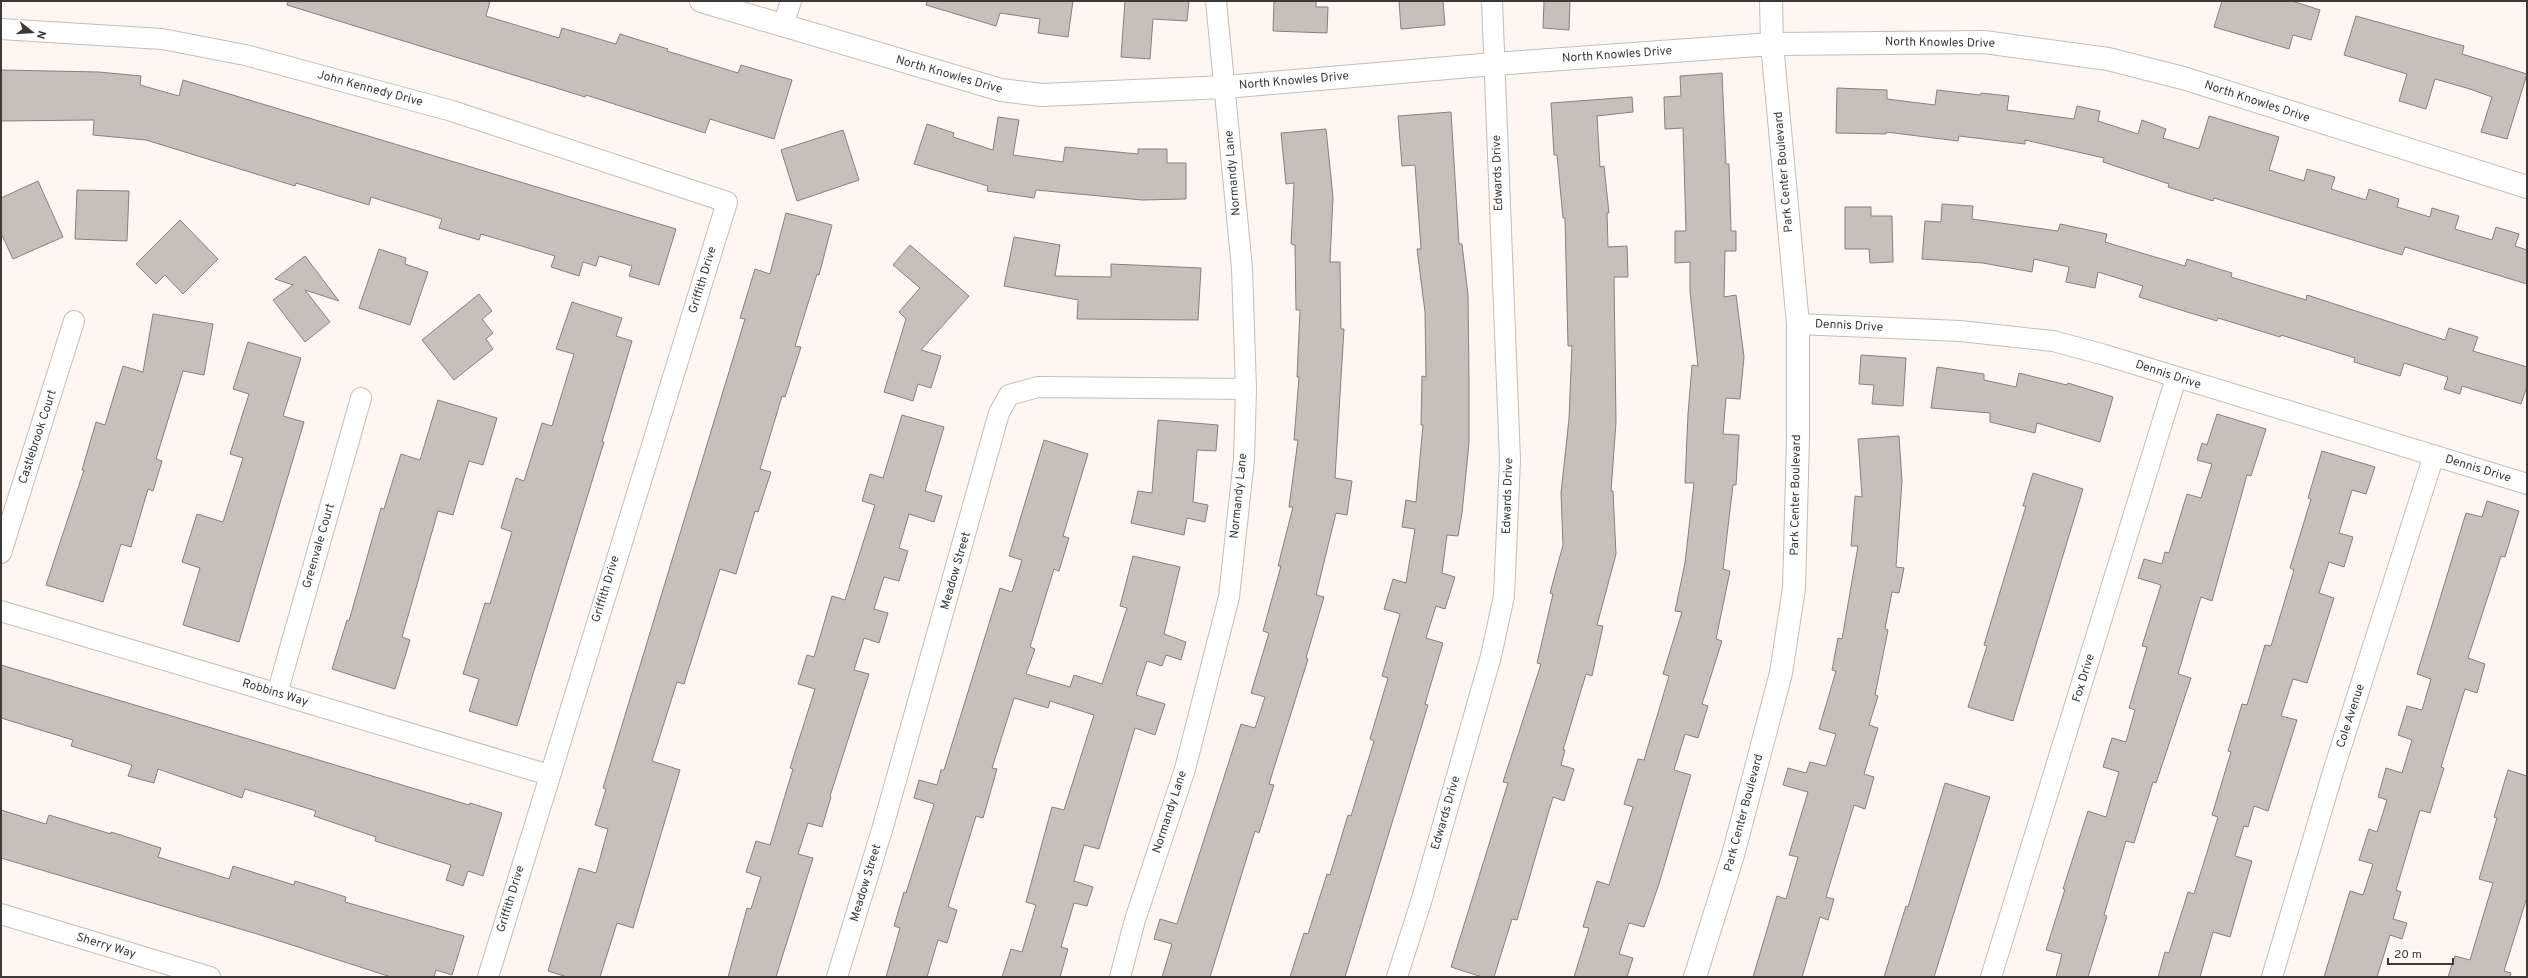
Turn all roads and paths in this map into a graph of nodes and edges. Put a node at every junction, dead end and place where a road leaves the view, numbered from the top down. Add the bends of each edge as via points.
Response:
1 (700, 1) edge
2 (791, 1) edge
3 (1216, 1) edge
4 (1492, 1) edge
5 (1771, 1) edge
6 (783, 26) junction
7 (1, 29) edge
8 (1772, 44) junction
9 (1494, 64) junction
10 (1225, 87) junction
11 (2527, 187) edge
12 (727, 202) joint
13 (74, 321) dead end
14 (1798, 324) junction
15 (2176, 378) junction
16 (1246, 389) junction
17 (361, 398) dead end
18 (2434, 456) junction
19 (2527, 484) edge
20 (1, 553) edge
21 (1, 612) edge
22 (277, 694) junction
23 (549, 775) junction
24 (1, 914) edge
25 (210, 977) edge
26 (488, 977) edge
27 (837, 977) edge
28 (1120, 977) edge
29 (1397, 977) edge
30 (1694, 977) edge
31 (1991, 977) edge
32 (2272, 977) edge

1 - 6 street, North Knowles Drive
2 - 6 street
3 - 10 street, Normandy Lane
4 - 9 street, Edwards Drive
5 - 8 street, Park Center Boulevard
6 - 10 street, North Knowles Drive via 1001,90 1042,95
7 - 12 street, John Kennedy Drive via 162,39 245,55 452,111
8 - 9 street, North Knowles Drive
8 - 11 street, North Knowles Drive via 1984,42 2108,59 2183,78
8 - 14 street, Park Center Boulevard
9 - 10 street, North Knowles Drive
9 - 29 street, Edwards Drive via 1510,460 1504,596 1491,656
10 - 16 street, Normandy Lane via 1242,268
12 - 23 street, Griffith Drive
13 - 20 street, Castlebrook Court
14 - 15 street, Dennis Drive via 1960,331 2053,341
14 - 30 street, Park Center Boulevard via 1794,588 1782,673 1733,855
15 - 18 street, Dennis Drive
15 - 31 street, Fox Drive
16 - 27 street, Meadow Street via 1038,387 1009,395 999,413 882,830
16 - 28 street, Normandy Lane via 1244,459 1229,597 1184,769 1135,920
17 - 22 street, Greenvale Court
18 - 19 street, Dennis Drive
18 - 32 street, Cole Avenue via 2333,772
21 - 22 street, Robbins Way
22 - 23 street, Robbins Way
23 - 26 street, Griffith Drive
24 - 25 street, Sherry Way

